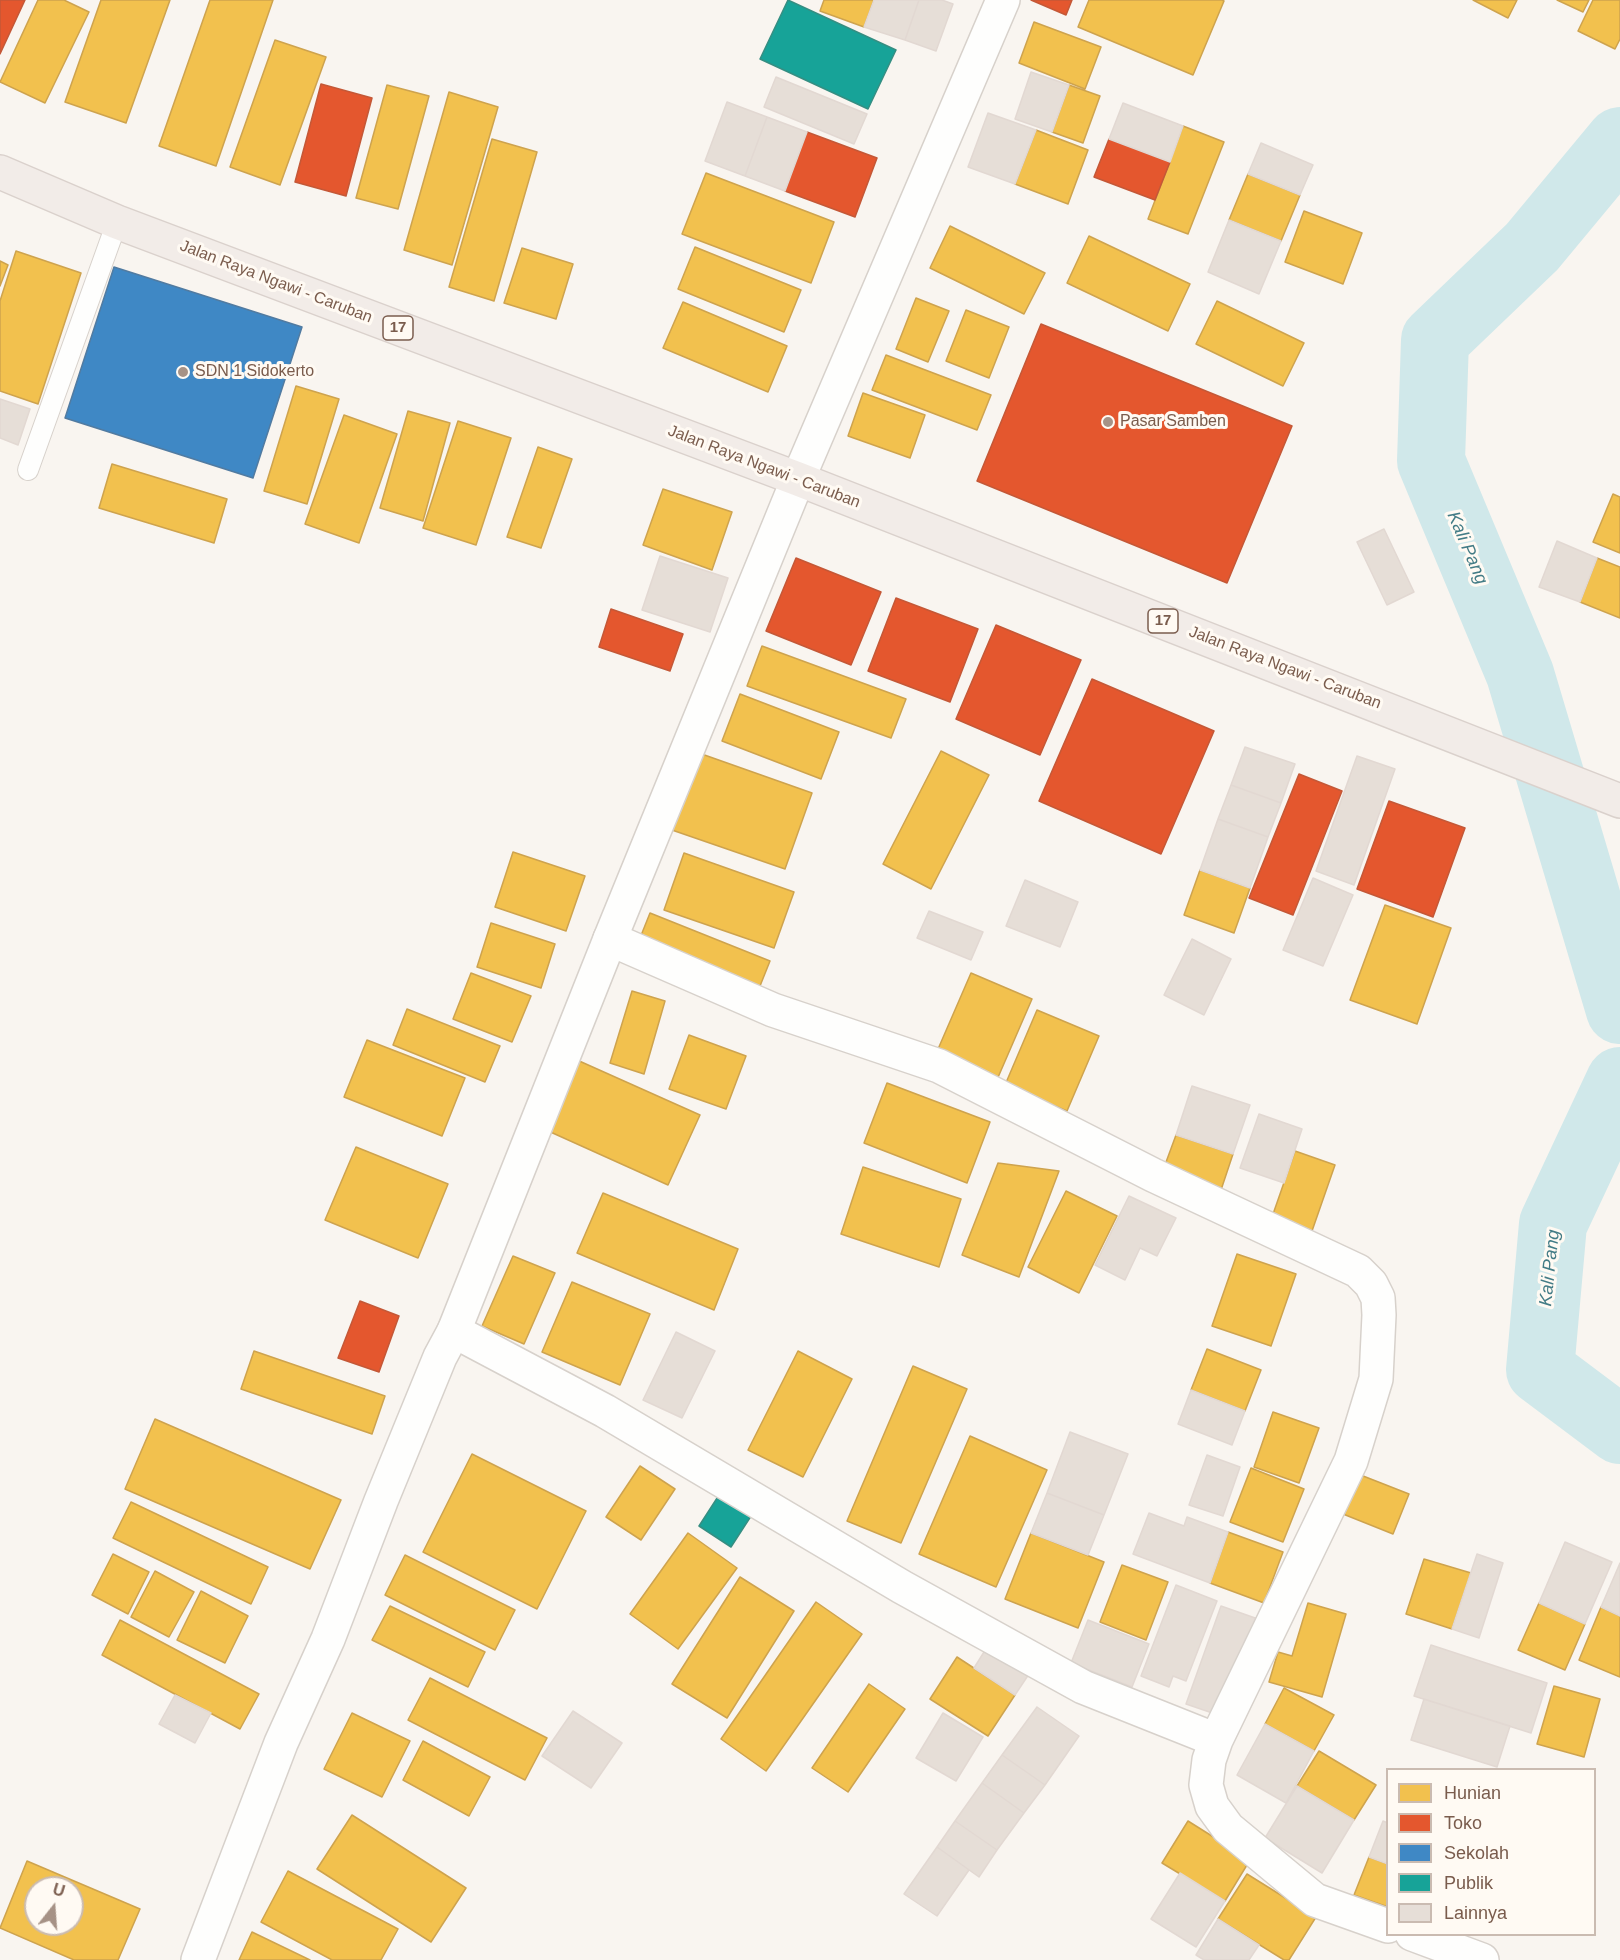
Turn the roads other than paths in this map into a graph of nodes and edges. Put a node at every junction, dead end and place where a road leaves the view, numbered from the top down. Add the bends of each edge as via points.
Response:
1 (1004, 0) edge
2 (0, 172) edge
3 (117, 222) junction
4 (28, 470) dead end
5 (798, 479) junction
6 (1620, 801) edge
7 (610, 939) junction
8 (454, 1331) junction
9 (1216, 1740) junction
10 (1386, 1925) edge
11 (1415, 1936) edge
12 (198, 1960) edge
13 (1482, 1960) edge

1 - 5 street
2 - 3 highway, Jalan Raya Ngawi - Caruban / 17
3 - 4 lane
3 - 5 highway, Jalan Raya Ngawi - Caruban / 17
5 - 6 highway, Jalan Raya Ngawi - Caruban / 17
5 - 7 street
7 - 8 street
7 - 9 street via 773,1010 939,1066 1154,1175 1358,1271 1371,1284 1378,1298 1379,1315 1376,1379 1351,1461
8 - 9 street via 604,1411 903,1587 1083,1687
8 - 12 street via 281,1743
9 - 10 street via 1206,1785 1212,1806 1228,1828 1315,1899
11 - 13 street

